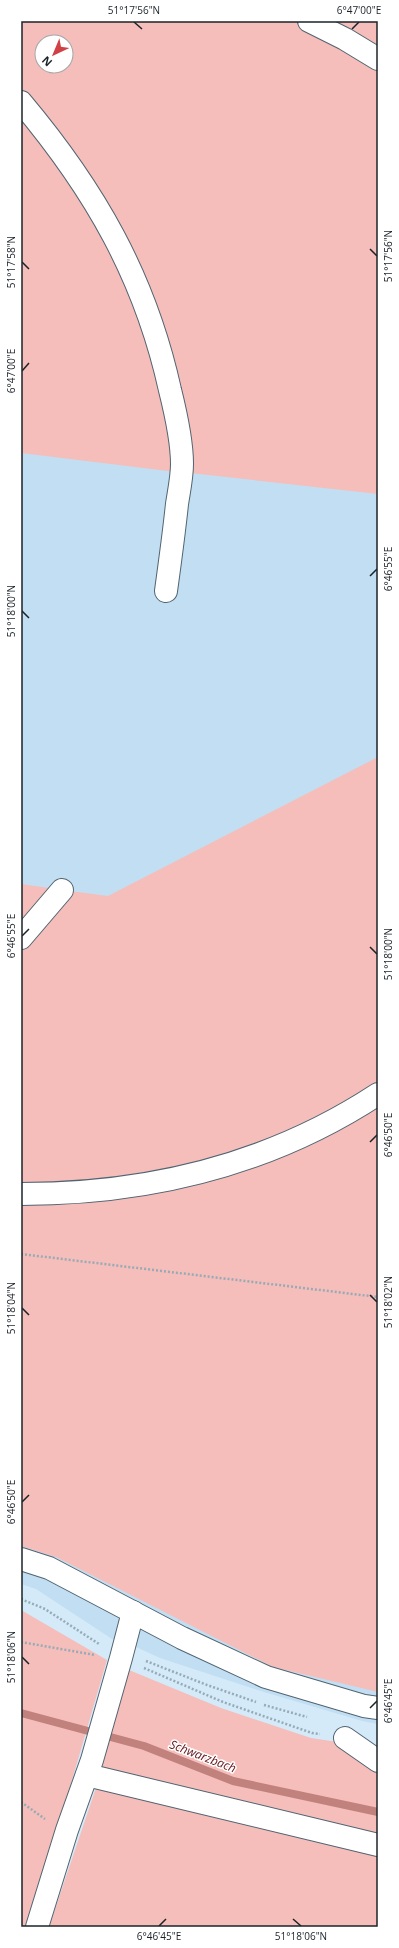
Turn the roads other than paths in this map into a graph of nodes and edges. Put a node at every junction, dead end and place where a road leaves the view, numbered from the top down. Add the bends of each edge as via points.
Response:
1 (309, 21) edge
2 (378, 59) edge
3 (21, 102) edge
4 (166, 591) dead end
5 (62, 890) dead end
6 (21, 938) edge
7 (378, 1094) edge
8 (21, 1194) edge
9 (21, 1559) edge
10 (133, 1612) junction
11 (378, 1708) edge
12 (345, 1738) road end
13 (378, 1761) edge
14 (89, 1767) junction
15 (378, 1845) edge
16 (37, 1927) edge

1 - 2 lane
3 - 4 lane via 65,157 108,224 134,276 165,365 176,414 182,464
5 - 6 lane
7 - 8 lane via 294,1140 206,1172 113,1190
9 - 10 lane via 49,1568
10 - 11 lane via 182,1638 266,1676
10 - 14 lane
12 - 13 lane
14 - 15 lane
14 - 16 lane

